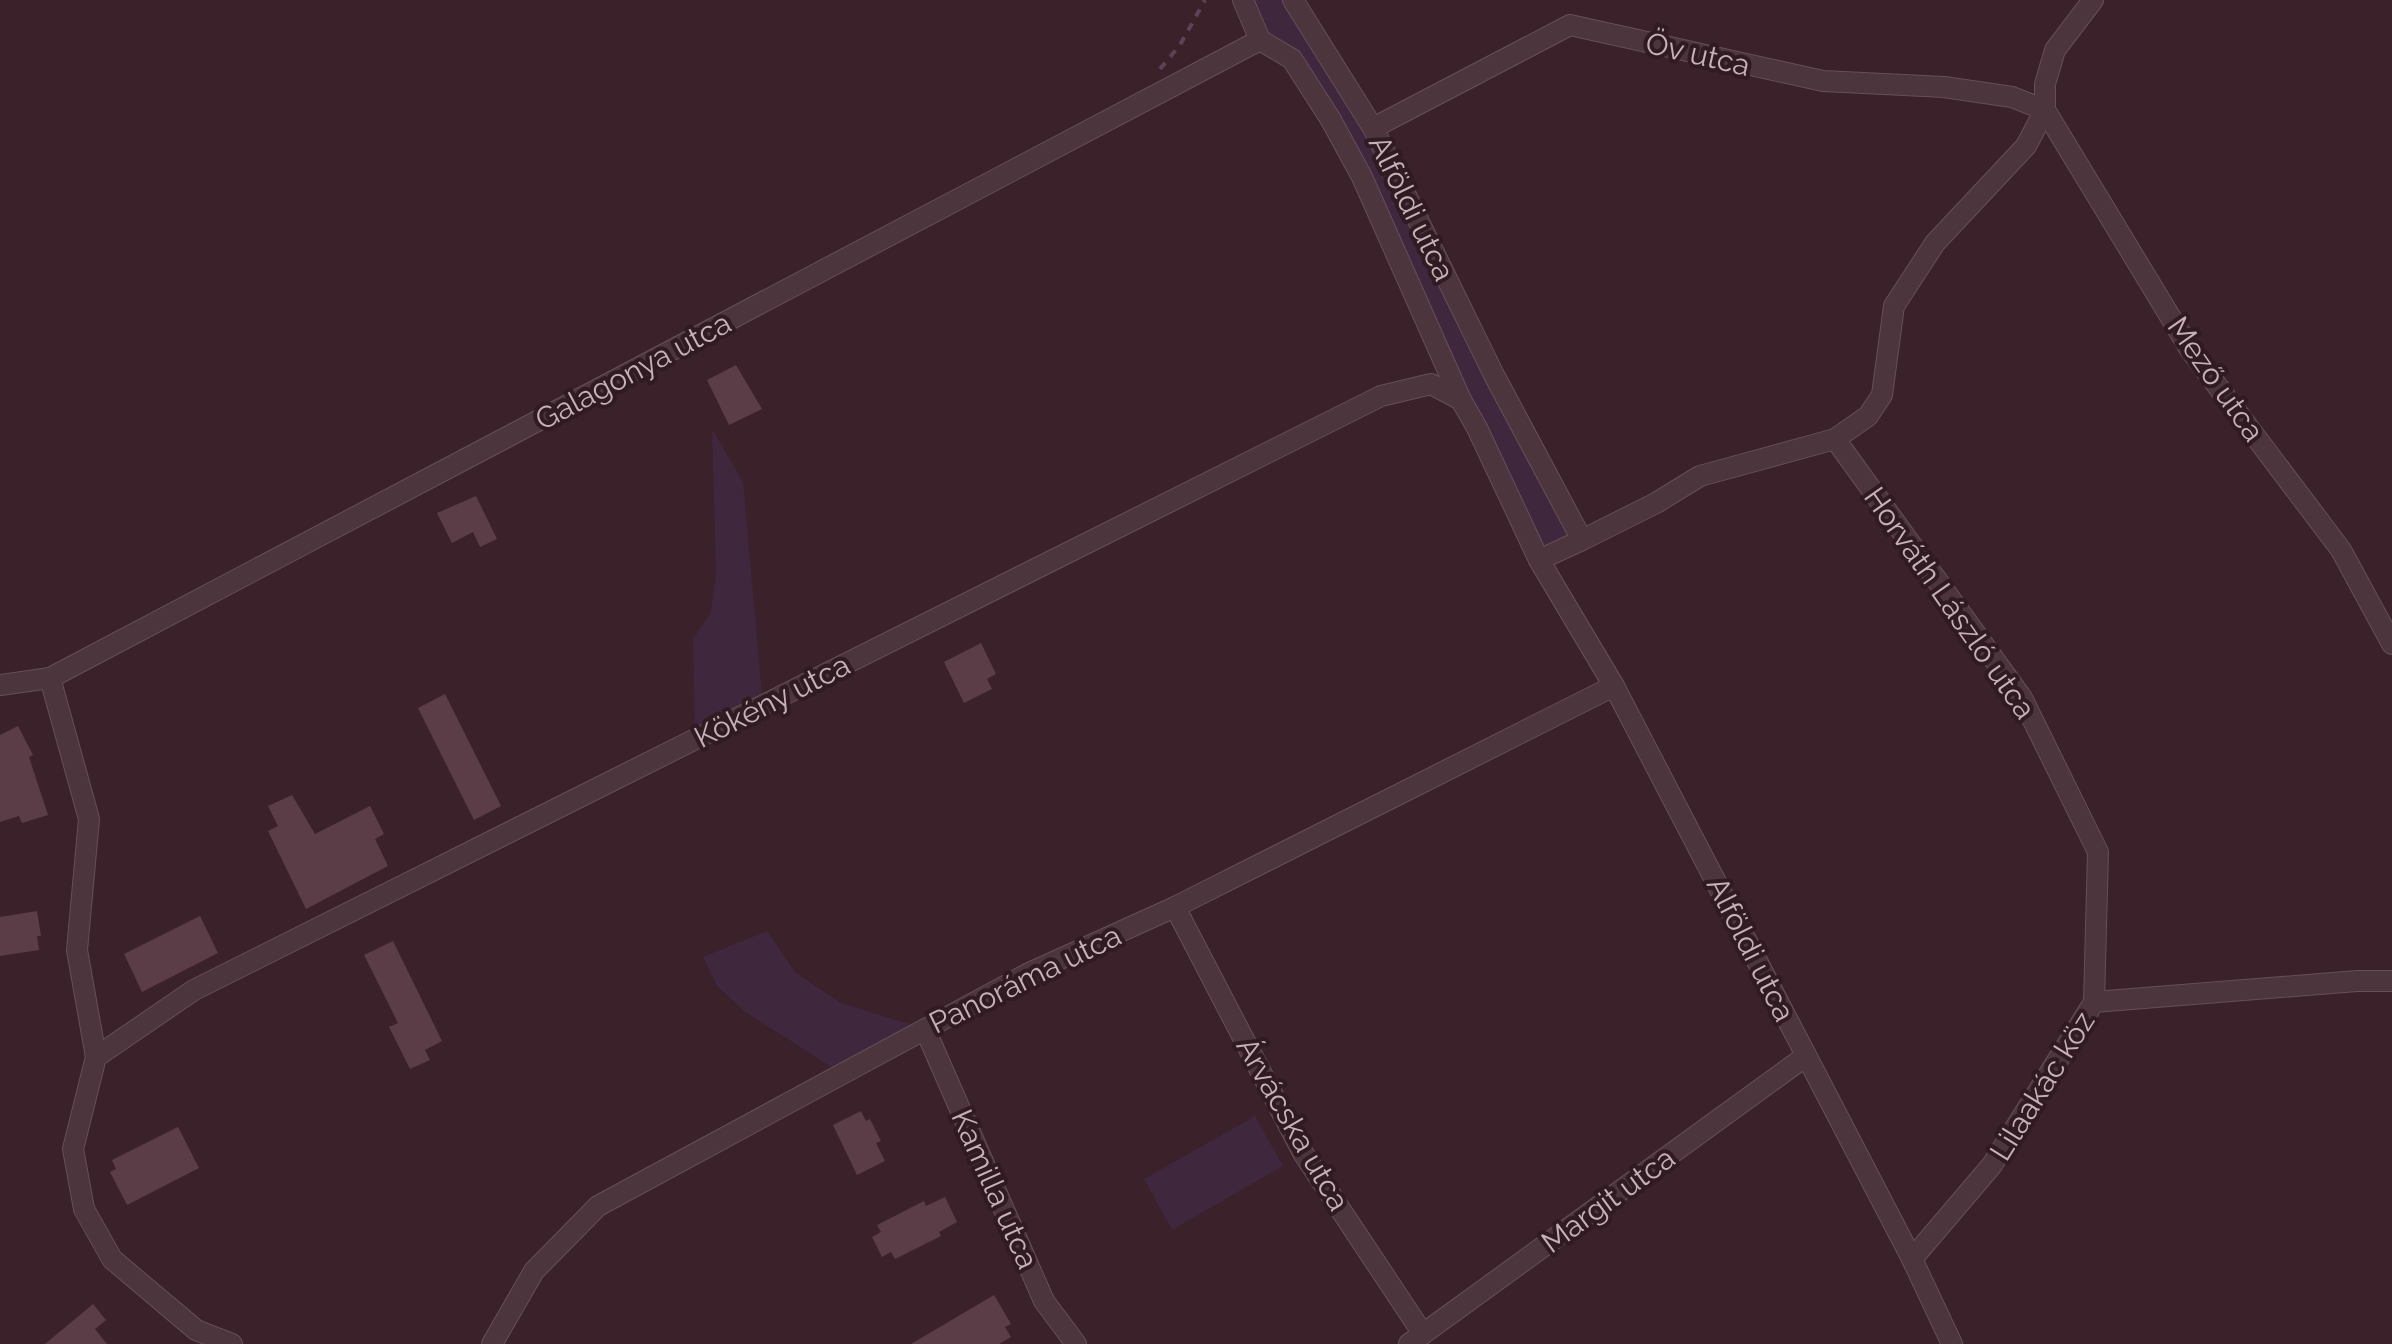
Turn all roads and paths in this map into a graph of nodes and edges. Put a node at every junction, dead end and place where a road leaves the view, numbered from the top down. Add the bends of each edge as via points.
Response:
1 (1205, 0) edge
2 (1243, 0) edge
3 (1293, 0) edge
4 (2093, 0) edge
5 (1260, 40) junction
6 (1156, 73) dead end
7 (2046, 110) junction
8 (1373, 128) junction
9 (1461, 400) junction
10 (1835, 439) junction
11 (1582, 540) junction
12 (1539, 560) junction
13 (2392, 644) edge
14 (50, 678) junction
15 (0, 686) edge
16 (1614, 686) junction
17 (1175, 906) junction
18 (2392, 981) edge
19 (2094, 1002) junction
20 (925, 1028) junction
21 (1806, 1056) junction
22 (96, 1057) junction
23 (1912, 1259) junction
24 (1416, 1339) edge
25 (1942, 1340) edge
26 (232, 1344) edge
27 (492, 1344) edge
28 (1076, 1344) edge

1 - 6 path
2 - 5 street, Alföldi utca
3 - 8 street, Alföldi utca
4 - 7 street via 2055,50
5 - 9 street, Alföldi utca via 1292,59 1331,120
5 - 14 street, Galagonya utca
7 - 8 street, Öv utca via 2012,97 1944,87 1823,82 1570,25
7 - 10 street via 2026,146 1935,243 1903,290 1882,395 1868,416
7 - 13 street, Mező utca via 2191,351 2341,550
8 - 11 street, Alföldi utca
9 - 12 street, Alföldi utca
9 - 22 street, Kökény utca via 1431,384 1382,396 194,990
10 - 11 street via 1700,476
10 - 19 street, Horváth László utca via 2022,698 2098,852
11 - 12 street
12 - 16 street, Alföldi utca
14 - 15 street, Galagonya utca
14 - 22 street via 88,819 77,950
16 - 17 street, Panoráma utca
16 - 21 street, Alföldi utca
17 - 20 street, Panoráma utca
17 - 24 street, Árvácska utca via 1303,1153
18 - 19 street, Lilaakác köz
19 - 23 street, Lilaakác köz via 1992,1165
20 - 27 street, Panoráma utca via 598,1206 534,1271
20 - 28 street, Kamilla utca via 1044,1301
21 - 23 street, Alföldi utca
21 - 24 street, Margit utca
22 - 26 street via 73,1148 84,1208 112,1259 196,1330
23 - 25 street, Alföldi utca

